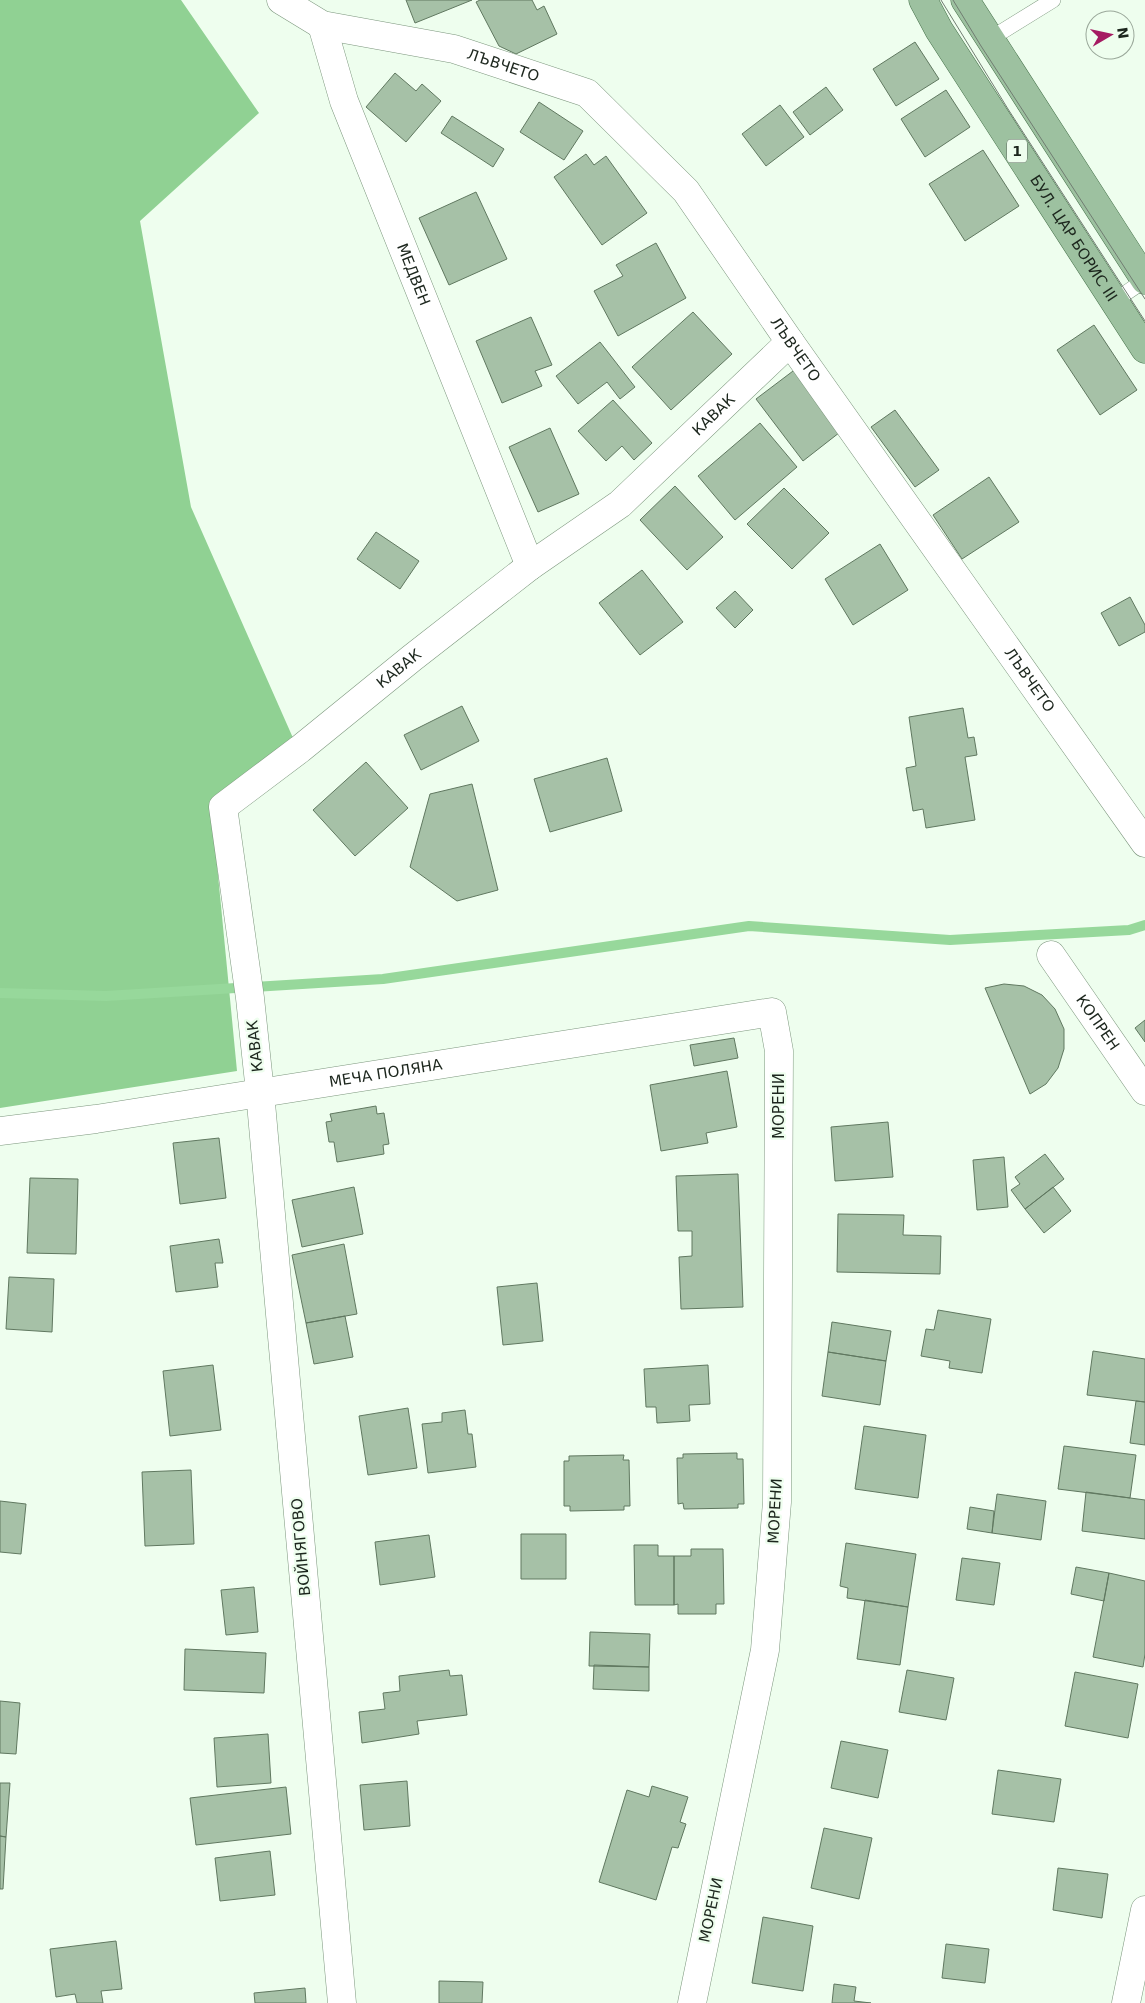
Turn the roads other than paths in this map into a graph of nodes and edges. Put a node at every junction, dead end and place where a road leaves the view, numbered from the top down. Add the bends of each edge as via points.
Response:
1 (281, 0) edge
2 (923, 0) edge
3 (965, 0) edge
4 (1053, 0) edge
5 (322, 25) junction
6 (990, 39) junction
7 (1145, 280) edge
8 (1114, 301) junction
9 (790, 342) junction
10 (1145, 349) edge
11 (530, 566) junction
12 (1145, 843) edge
13 (1051, 955) dead end
14 (772, 1012) joint
15 (1145, 1091) edge
16 (260, 1092) junction
17 (0, 1130) edge
18 (1145, 1910) edge
19 (342, 2003) edge
20 (692, 2003) edge
21 (1126, 2003) edge

1 - 5 street
2 - 8 main road, БУЛ. ЦАР БОРИС III / 1
3 - 6 main road
4 - 6 lane
5 - 9 street, ЛЪВЧЕТО via 454,49 587,93 686,191
5 - 11 street, МЕДВЕН via 344,101
6 - 7 main road
7 - 8 lane
8 - 10 main road, БУЛ. ЦАР БОРИС III / 1
9 - 11 street, КАВАК via 620,504
9 - 12 street, ЛЪВЧЕТО
11 - 16 street, КАВАК via 223,807
13 - 15 street, КОПРЕН
14 - 16 street, МЕЧА ПОЛЯНА
14 - 20 street, МОРЕНИ via 779,1051 777,1502 765,1650
16 - 17 street, МЕЧА ПОЛЯНА via 96,1119
16 - 19 street, ВОЙНЯГОВО
18 - 21 street

